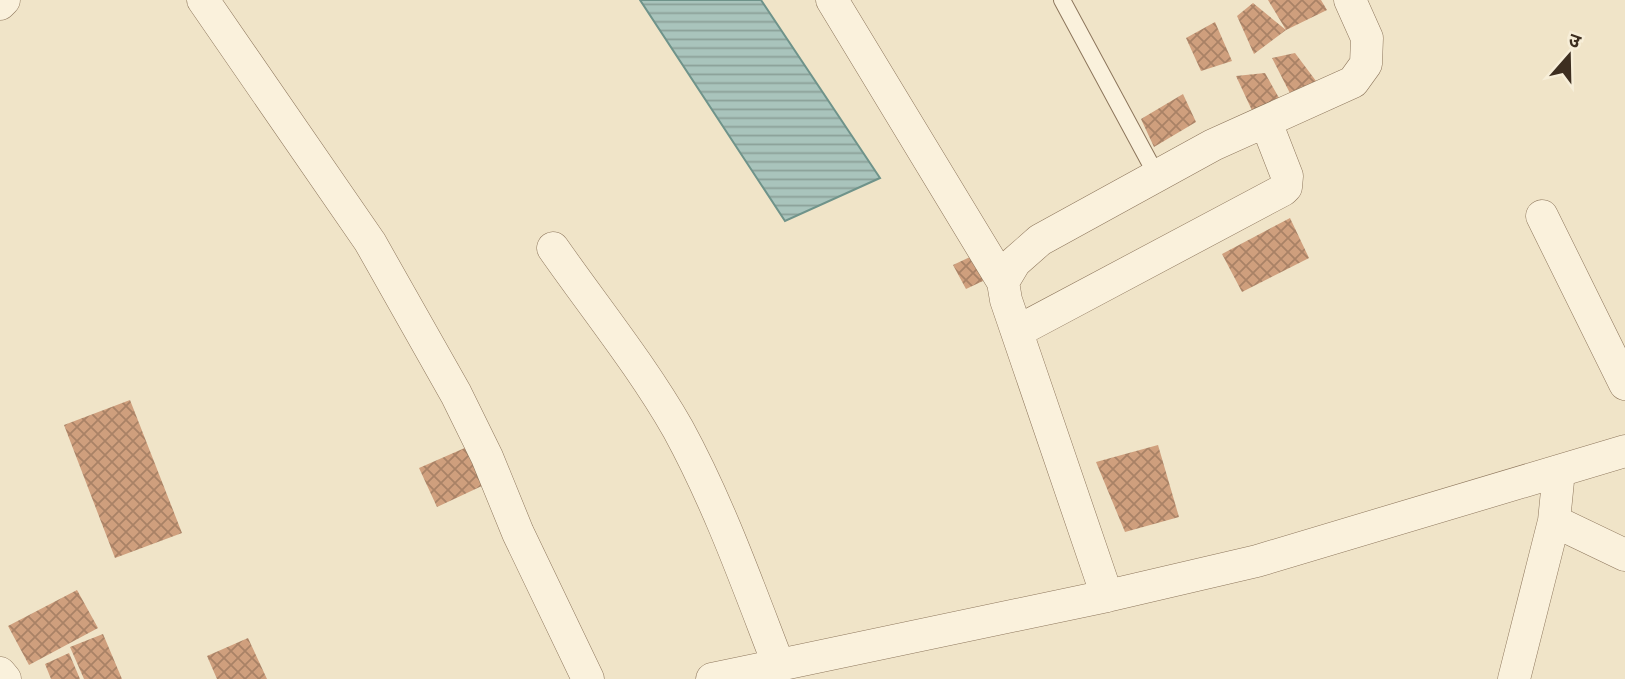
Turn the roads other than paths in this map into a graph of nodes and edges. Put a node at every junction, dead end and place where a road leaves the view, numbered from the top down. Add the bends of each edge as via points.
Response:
1 (4, 0) edge
2 (204, 0) edge
3 (832, 0) edge
4 (1062, 0) edge
5 (1350, 0) edge
6 (0, 4) edge
7 (1266, 122) junction
8 (1157, 176) junction
9 (1542, 216) dead end
10 (552, 248) dead end
11 (1003, 282) junction
12 (1018, 331) junction
13 (1625, 384) edge
14 (1625, 451) edge
15 (1559, 471) junction
16 (1554, 521) junction
17 (1625, 555) edge
18 (1107, 596) junction
19 (779, 666) junction
20 (0, 673) edge
21 (5, 679) edge
22 (589, 679) edge
23 (712, 679) edge
24 (1514, 679) edge

1 - 6 street
2 - 22 street via 390,277 456,394
3 - 11 street
4 - 8 lane
5 - 7 street via 1367,38 1366,64 1353,82
7 - 8 street
7 - 12 street via 1287,176 1283,190
8 - 11 street via 1040,240 1015,262
9 - 13 street
10 - 19 street via 655,392 682,438 714,501
11 - 12 street
12 - 18 street
14 - 15 street
15 - 16 street
15 - 18 street via 1257,561
16 - 17 street
16 - 24 street
18 - 19 street
19 - 23 street
20 - 21 street

